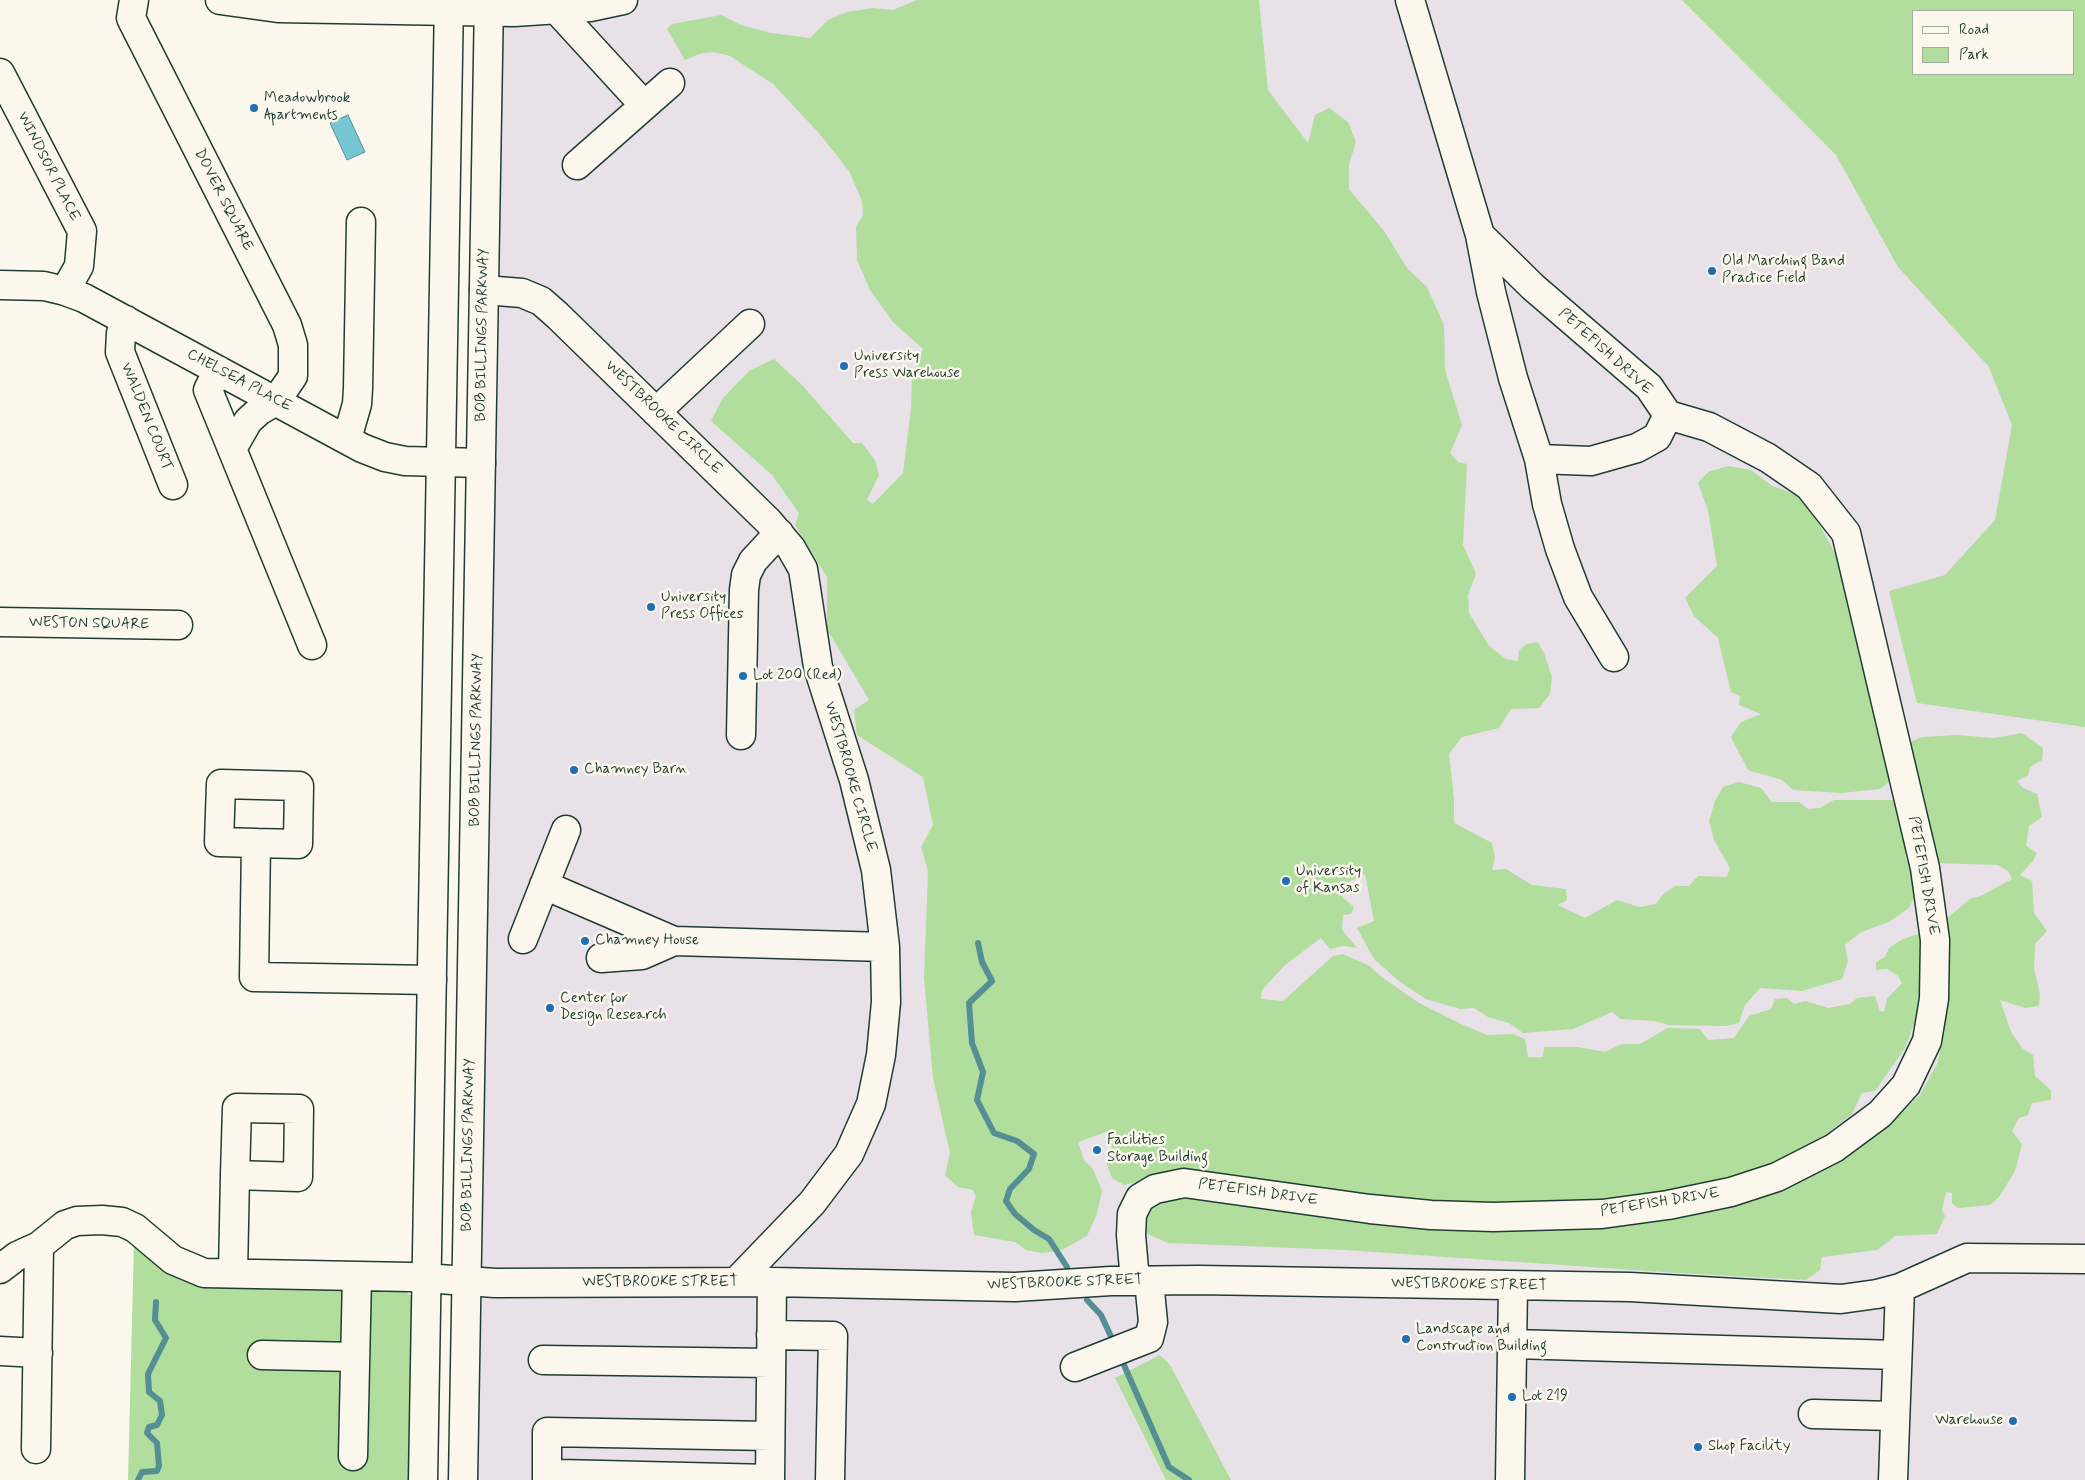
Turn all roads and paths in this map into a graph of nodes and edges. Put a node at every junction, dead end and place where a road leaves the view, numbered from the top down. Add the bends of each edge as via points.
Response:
1 (134, 0) edge
2 (220, 0) edge
3 (623, 0) edge
4 (1410, 0) edge
5 (449, 5) edge
6 (489, 6) edge
7 (558, 10) junction
8 (0, 73) edge
9 (670, 83) dead end
10 (644, 105) junction
11 (578, 165) dead end
12 (361, 222) dead end
13 (1480, 235) junction
14 (0, 285) edge
15 (484, 290) junction
16 (65, 291) junction
17 (126, 320) junction
18 (750, 324) dead end
19 (213, 380) junction
20 (276, 401) junction
21 (656, 412) junction
22 (1668, 415) junction
23 (347, 439) junction
24 (232, 448) junction
25 (1539, 459) junction
26 (442, 462) junction
27 (482, 463) junction
28 (172, 485) dead end
29 (779, 533) junction
30 (0, 622) edge
31 (178, 625) dead end
32 (312, 645) dead end
33 (1614, 657) dead end
34 (741, 735) dead end
35 (566, 830) dead end
36 (256, 843) dead end
37 (544, 886) junction
38 (523, 939) dead end
39 (674, 941) junction
40 (885, 947) junction
41 (601, 958) dead end
42 (432, 980) junction
43 (235, 1175) dead end
44 (47, 1239) junction
45 (2085, 1259) edge
46 (0, 1270) edge
47 (232, 1274) junction
48 (357, 1276) junction
49 (427, 1278) junction
50 (466, 1281) junction
51 (1142, 1281) junction
52 (736, 1282) junction
53 (772, 1282) junction
54 (1513, 1286) junction
55 (1900, 1288) junction
56 (771, 1335) junction
57 (1513, 1344) junction
58 (0, 1351) edge
59 (38, 1353) junction
60 (262, 1355) dead end
61 (1897, 1355) junction
62 (355, 1357) junction
63 (543, 1360) dead end
64 (771, 1363) junction
65 (1075, 1367) dead end
66 (1813, 1414) dead end
67 (1894, 1416) junction
68 (770, 1436) junction
69 (36, 1449) dead end
70 (353, 1456) dead end
71 (423, 1480) edge
72 (462, 1480) edge
73 (547, 1480) edge
74 (770, 1480) edge
75 (830, 1480) edge
76 (1510, 1480) edge
77 (1893, 1480) edge

1 - 20 street, DOVER SQUARE via 132,22 290,334 293,376
2 - 5 street via 278,8
3 - 7 street
4 - 13 street, PETEFISH DRIVE
5 - 6 street
5 - 26 street
6 - 7 street
6 - 15 street, BOB BILLINGS PARKWAY
7 - 10 street
8 - 16 street, WINDSOR PLACE via 82,231 78,266
9 - 10 street
10 - 11 street
12 - 23 street via 358,389
13 - 22 street, PETEFISH DRIVE via 1533,287 1649,388
13 - 25 street via 1513,378
14 - 16 street, CHELSEA PLACE via 44,286
15 - 21 street, WESTBROOKE CIRCLE via 522,293 541,301
15 - 27 street, BOB BILLINGS PARKWAY
16 - 17 street, CHELSEA PLACE
17 - 19 street, CHELSEA PLACE
17 - 28 street, WALDEN COURT via 121,333 120,352
18 - 21 street
19 - 20 street, CHELSEA PLACE
19 - 24 street
20 - 23 street, CHELSEA PLACE
20 - 24 street via 248,421
21 - 29 street, WESTBROOKE CIRCLE
22 - 25 street via 1657,437 1637,448 1591,460
22 - 51 street, PETEFISH DRIVE via 1709,427 1768,458 1809,486 1846,533 1925,868 1935,940 1934,999 1927,1041 1906,1086 1880,1114 1834,1148 1777,1177 1731,1192 1668,1205 1602,1214 1493,1217 1370,1209 1184,1183 1155,1189 1140,1198 1132,1214 1131,1235
23 - 26 street, CHELSEA PLACE via 385,458
24 - 32 street
25 - 33 street via 1547,504 1578,597
26 - 27 street, CHELSEA PLACE
26 - 42 street
27 - 50 street, BOB BILLINGS PARKWAY
29 - 34 street via 753,561 746,575
29 - 40 street, WESTBROOKE CIRCLE via 803,569 818,666 854,780 876,870
30 - 31 street, WESTON SQUARE
35 - 37 street
36 - 42 street via 254,977
37 - 38 street
37 - 39 street
39 - 40 street
39 - 41 street via 642,956
40 - 52 street, WESTBROOKE CIRCLE via 886,1002 881,1055 871,1104 849,1154 812,1203
42 - 49 street
43 - 47 street
44 - 46 street, WESTBROOKE STREET
44 - 47 street, WESTBROOKE STREET via 65,1225 77,1221 122,1222 135,1228 173,1260 191,1269
44 - 59 street
45 - 55 street, WESTBROOKE STREET via 1967,1258
47 - 48 street, WESTBROOKE STREET
48 - 49 street, WESTBROOKE STREET
48 - 62 street
49 - 50 street, WESTBROOKE STREET
49 - 71 street
50 - 52 street, WESTBROOKE STREET
50 - 72 street, BOB BILLINGS PARKWAY
51 - 53 street, WESTBROOKE STREET via 1015,1287
51 - 54 street, WESTBROOKE STREET
51 - 65 street, PETEFISH DRIVE via 1153,1322 1149,1338
52 - 53 street, WESTBROOKE STREET
53 - 56 street
54 - 55 street, WESTBROOKE STREET via 1630,1287 1841,1299
54 - 57 street
55 - 61 street
56 - 64 street
56 - 75 street via 833,1336
57 - 61 street
57 - 76 street
58 - 59 street
59 - 69 street
60 - 62 street
61 - 67 street
62 - 70 street
63 - 64 street
64 - 68 street
66 - 67 street
67 - 77 street
68 - 73 street via 547,1432
68 - 74 street
73 - 74 street via 559,1474

